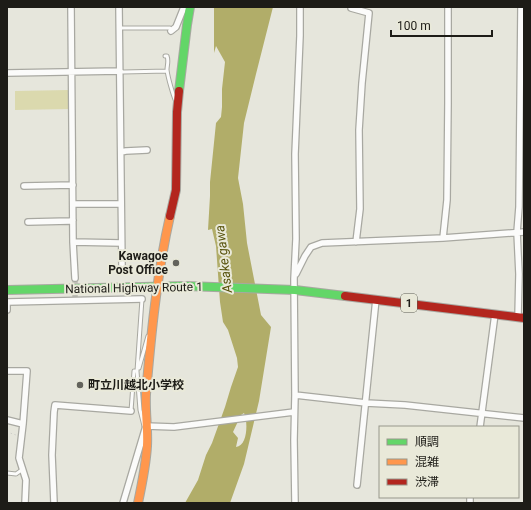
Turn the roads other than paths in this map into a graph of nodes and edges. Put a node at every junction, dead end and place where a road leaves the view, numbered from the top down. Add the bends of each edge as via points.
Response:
1 (71, 7) edge
2 (119, 7) edge
3 (184, 7) edge
4 (190, 7) edge
5 (300, 7) edge
6 (351, 7) edge
7 (448, 7) edge
8 (521, 7) edge
9 (120, 28) junction
10 (171, 30) joint
11 (165, 56) dead end
12 (120, 71) junction
13 (167, 71) junction
14 (72, 72) junction
15 (7, 73) edge
16 (178, 106) junction
17 (147, 150) dead end
18 (121, 152) junction
19 (73, 185) junction
20 (24, 186) dead end
21 (73, 204) junction
22 (121, 204) junction
23 (73, 220) junction
24 (28, 222) dead end
25 (517, 232) junction
26 (524, 232) edge
27 (443, 238) junction
28 (73, 242) junction
29 (356, 242) junction
30 (122, 243) junction
31 (122, 266) dead end
32 (75, 278) tunnel mouth
33 (294, 279) junction
34 (158, 286) junction
35 (7, 290) edge
36 (295, 290) junction
37 (142, 299) joint
38 (376, 299) junction
39 (7, 302) edge
40 (7, 310) edge
41 (495, 314) junction
42 (521, 318) edge
43 (153, 332) junction
44 (7, 371) edge
45 (137, 371) junction
46 (295, 395) junction
47 (366, 403) junction
48 (131, 411) joint
49 (294, 412) junction
50 (481, 414) junction
51 (524, 418) edge
52 (7, 420) edge
53 (23, 424) junction
54 (146, 426) junction
55 (480, 426) edge
56 (23, 470) junction
57 (7, 473) edge
58 (357, 485) dead end
59 (24, 503) edge
60 (54, 503) edge
61 (123, 503) edge
62 (138, 503) edge
63 (295, 503) edge

1 - 14 street
2 - 9 street
3 - 10 street via 176,27
4 - 16 main road
5 - 33 street
6 - 29 street via 369,13 359,130 360,210
7 - 27 street via 447,200
8 - 25 street
9 - 10 lane
9 - 12 street
11 - 13 lane via 168,59
12 - 13 lane
12 - 14 street
12 - 18 street
13 - 16 lane
14 - 15 street
14 - 19 street
16 - 34 main road via 176,190 163,246
17 - 18 street
18 - 22 street
19 - 20 street
19 - 21 street
21 - 22 street
21 - 23 street
22 - 30 street
23 - 24 street
23 - 28 street
25 - 26 street
25 - 27 street
25 - 42 street
27 - 29 street
28 - 30 street
28 - 32 street
29 - 33 street via 322,243 311,246
30 - 31 street
33 - 36 street
34 - 35 main road, National Highway Route 1 / 1
34 - 36 main road, National Highway Route 1 / 1
34 - 43 main road
36 - 38 main road, National Highway Route 1 / 1
36 - 46 street
37 - 39 street
37 - 45 lane
38 - 41 main road, National Highway Route 1 / 1
38 - 47 street
39 - 40 street
41 - 42 main road, National Highway Route 1 / 1
41 - 50 street
43 - 45 lane via 148,336
43 - 54 main road via 146,396
44 - 53 street via 27,371
45 - 48 lane via 134,372
45 - 54 lane via 140,410 143,426
46 - 47 street
46 - 49 street
47 - 50 street
47 - 58 street
48 - 60 street via 55,405 52,455
49 - 54 street via 174,427
49 - 63 street
50 - 51 street
50 - 55 street
52 - 53 street
53 - 56 street via 19,458
54 - 61 street
54 - 62 main road via 146,458
56 - 57 lane via 16,474
56 - 59 street via 26,480

